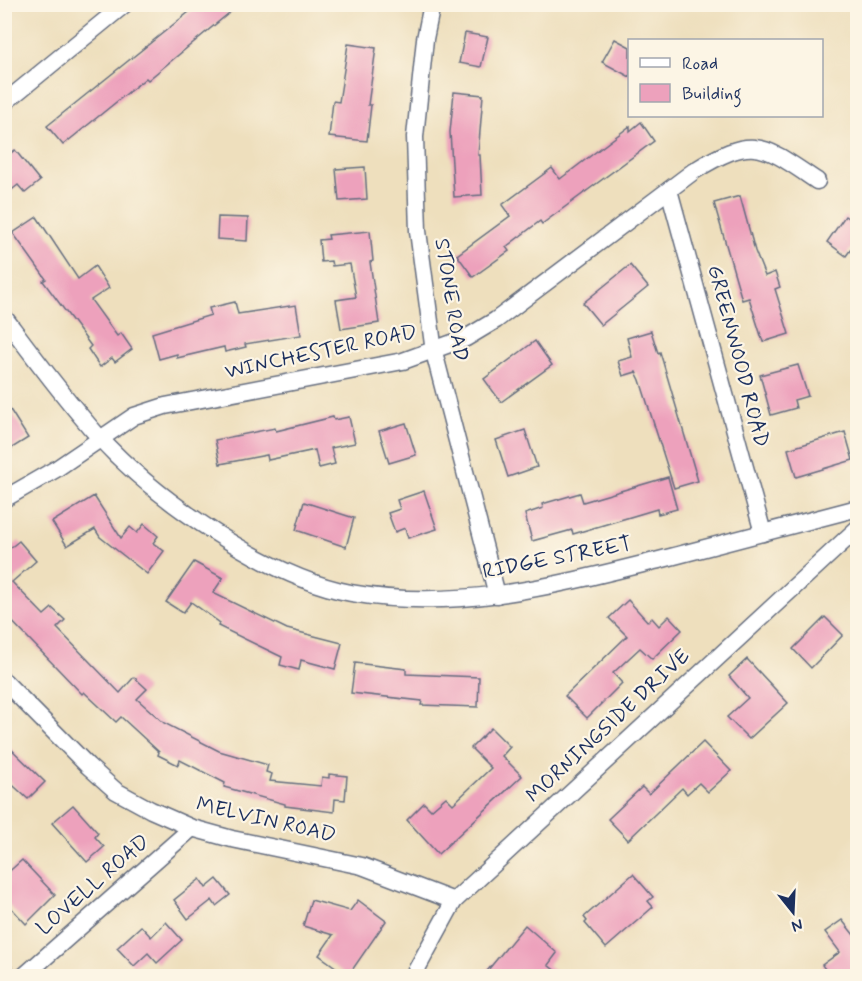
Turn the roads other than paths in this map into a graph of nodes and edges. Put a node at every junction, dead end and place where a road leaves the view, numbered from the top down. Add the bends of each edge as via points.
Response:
1 (125, 4) edge
2 (432, 4) edge
3 (4, 104) edge
4 (817, 181) dead end
5 (669, 190) junction
6 (4, 317) edge
7 (434, 352) junction
8 (99, 437) junction
9 (4, 500) edge
10 (858, 508) edge
11 (858, 528) edge
12 (763, 533) junction
13 (497, 595) junction
14 (4, 681) edge
15 (192, 828) junction
16 (454, 901) junction
17 (4, 972) edge
18 (9, 976) edge
19 (24, 976) edge
20 (413, 976) edge

1 - 3 street
2 - 7 street, STONE ROAD via 415,137 418,231
4 - 5 street, WINCHESTER ROAD via 780,156 749,146 724,152
5 - 7 street, WINCHESTER ROAD via 495,320
5 - 12 street, GREENWOOD ROAD
6 - 8 street, RIDGE STREET
7 - 8 street, WINCHESTER ROAD via 366,369 165,406 134,416
7 - 13 street, STONE ROAD
8 - 9 street, WINCHESTER ROAD
8 - 13 street, RIDGE STREET via 150,483 229,543 273,566 350,593 398,599
10 - 12 street, RIDGE STREET
11 - 16 street, MORNINGSIDE DRIVE
12 - 13 street, RIDGE STREET via 575,581
14 - 15 street, MELVIN ROAD via 116,791
15 - 16 street, MELVIN ROAD via 362,866
15 - 19 street, LOVELL ROAD
16 - 20 street, MORNINGSIDE DRIVE
17 - 18 street

